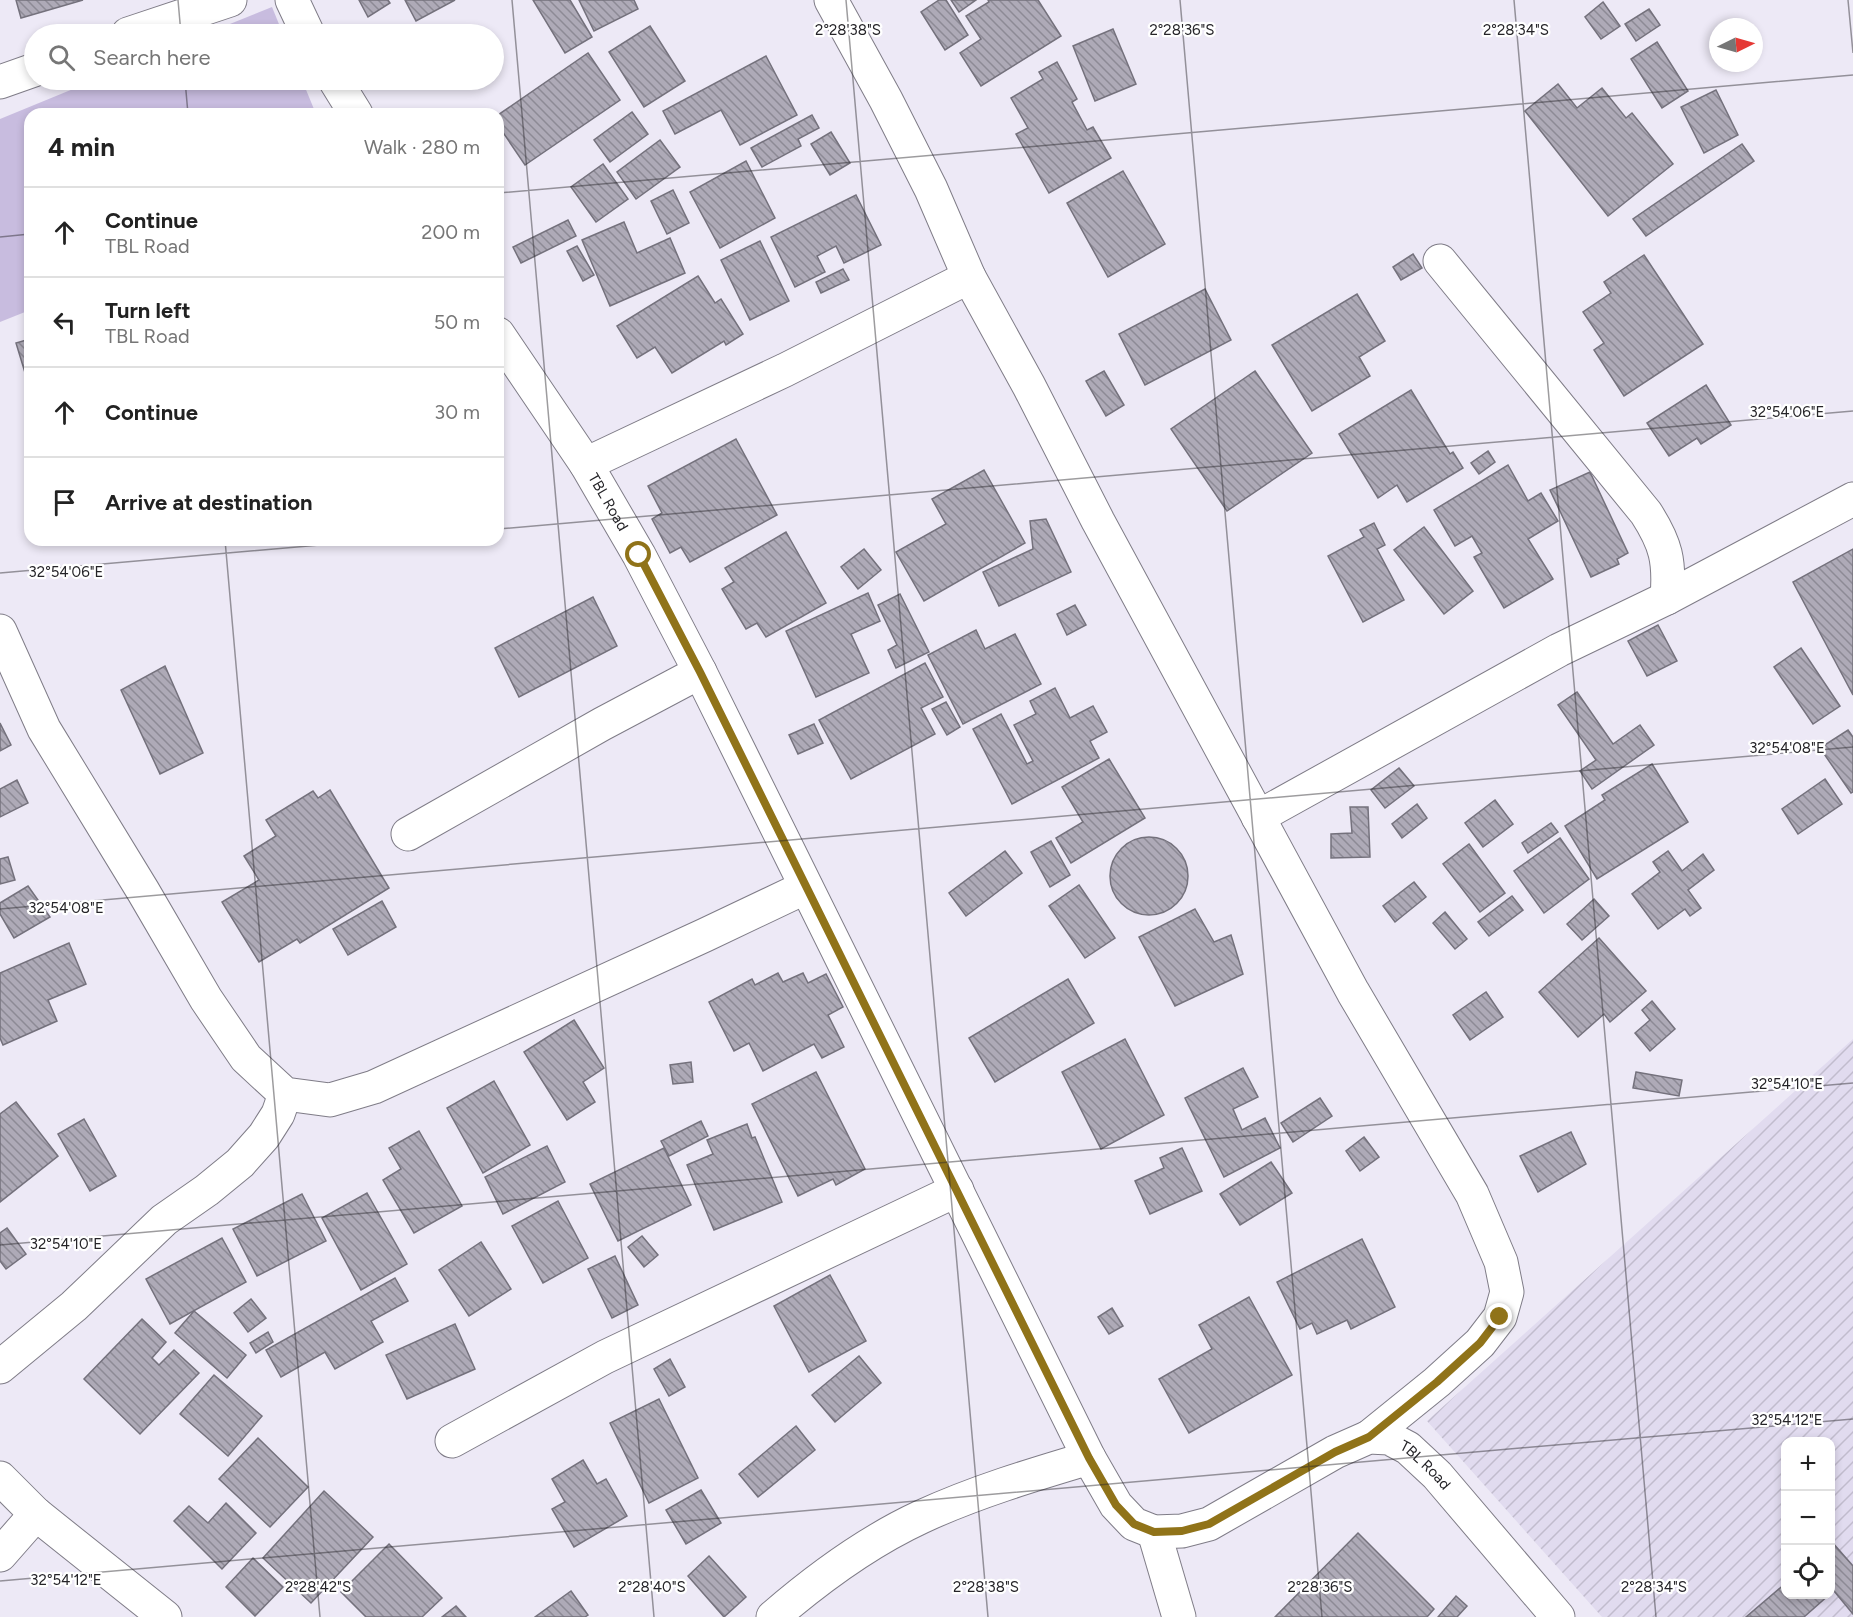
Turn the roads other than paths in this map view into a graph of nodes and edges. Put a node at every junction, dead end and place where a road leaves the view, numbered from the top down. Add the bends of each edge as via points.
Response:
1 (230, 0) edge
2 (292, 0) edge
3 (831, 0) edge
4 (158, 24) edge
5 (303, 24) edge
6 (24, 74) edge
7 (0, 82) edge
8 (341, 90) edge
9 (352, 108) edge
10 (1440, 261) dead end
11 (969, 277) junction
12 (504, 343) edge
13 (586, 464) junction
14 (1853, 499) edge
15 (1667, 598) junction
16 (0, 632) edge
17 (700, 672) junction
18 (1258, 817) junction
19 (408, 834) dead end
20 (806, 887) junction
21 (285, 1094) junction
22 (957, 1190) junction
23 (0, 1367) edge
24 (1369, 1437) junction
25 (452, 1441) dead end
26 (1089, 1458) junction
27 (0, 1478) edge
28 (36, 1514) junction
29 (1154, 1532) junction
30 (0, 1555) edge
31 (165, 1617) edge
32 (773, 1617) edge
33 (1179, 1617) edge
34 (1558, 1617) edge

1 - 4 street
2 - 5 street
3 - 11 street via 931,189
6 - 7 street
8 - 9 street
10 - 15 street via 1646,513 1666,554
11 - 13 street
11 - 18 street
12 - 13 street, TBL Road
13 - 17 street, TBL Road
14 - 15 street
15 - 18 street via 1559,650
16 - 21 street via 44,729 206,999 246,1058
17 - 19 street
17 - 20 street, TBL Road
18 - 24 street via 1353,992 1472,1194 1502,1262 1507,1292 1500,1317 1480,1343
20 - 21 street via 374,1087 330,1100
20 - 22 street, TBL Road
21 - 23 street via 264,1136 240,1163 164,1220 74,1306
22 - 25 street via 606,1357
22 - 26 street, TBL Road
24 - 29 street via 1335,1452 1209,1524 1182,1531
24 - 34 street, TBL Road via 1389,1438 1437,1475
26 - 29 street, TBL Road via 1116,1505 1134,1524
26 - 32 street via 1001,1485 921,1517 845,1562
27 - 28 street
28 - 30 street
28 - 31 street
29 - 33 street

